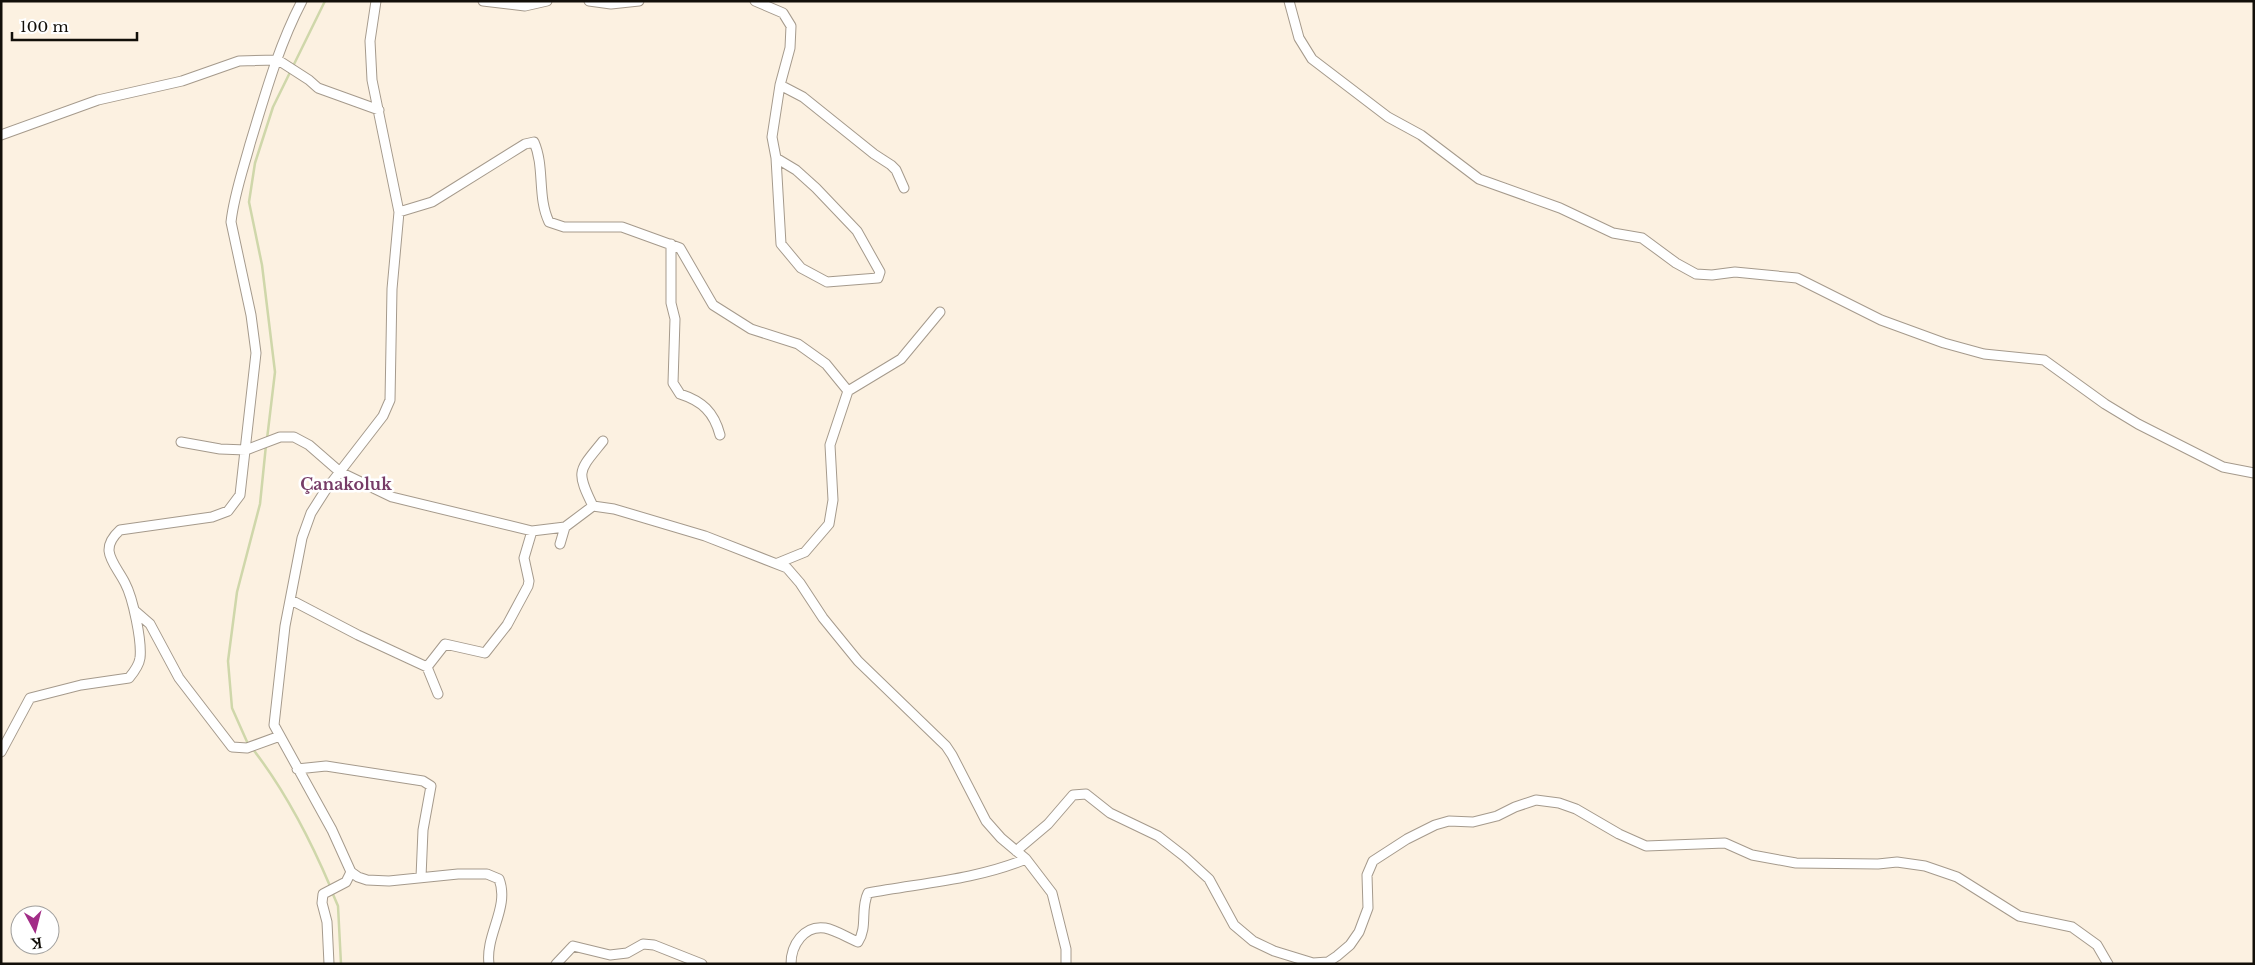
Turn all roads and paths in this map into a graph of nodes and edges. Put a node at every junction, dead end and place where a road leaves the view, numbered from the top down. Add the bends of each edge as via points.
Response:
1 (302, 1) edge
2 (376, 1) edge
3 (483, 1) edge
4 (547, 1) edge
5 (589, 1) edge
6 (639, 1) edge
7 (755, 1) edge
8 (1289, 1) edge
9 (623, 2) edge
10 (278, 60) junction
11 (780, 85) junction
12 (379, 110) junction
13 (1, 136) edge
14 (776, 158) junction
15 (904, 188) dead end
16 (399, 212) junction
17 (671, 244) junction
18 (940, 312) dead end
19 (848, 391) junction
20 (720, 435) dead end
21 (180, 442) dead end
22 (604, 442) dead end
23 (246, 450) junction
24 (340, 472) junction
25 (2254, 472) edge
26 (593, 506) junction
27 (566, 527) junction
28 (532, 531) junction
29 (560, 544) dead end
30 (778, 564) junction
31 (291, 600) junction
32 (135, 611) junction
33 (427, 667) junction
34 (438, 694) dead end
35 (280, 736) junction
36 (1, 752) edge
37 (297, 769) junction
38 (1016, 851) junction
39 (1026, 859) junction
40 (351, 872) junction
41 (421, 877) junction
42 (329, 964) edge
43 (489, 964) edge
44 (556, 964) edge
45 (702, 964) edge
46 (791, 964) edge
47 (1066, 964) edge
48 (2108, 964) edge

1 - 10 street via 280,48
2 - 12 street via 370,41 372,80
3 - 4 street via 526,6
5 - 9 street
6 - 9 street
7 - 11 street via 783,14 791,26 790,48
8 - 25 street via 1299,38 1312,60 1479,179 1560,208 1614,233 1642,238 1696,274 1735,272 1797,278 1881,320 1944,343 1984,354 2044,360 2138,424 2223,467
10 - 12 street via 318,88
10 - 13 street via 239,61 182,82 98,100
10 - 23 street via 265,88 242,166 231,222 256,353
11 - 14 street via 772,137
11 - 15 street via 803,97 891,165
12 - 16 street
14 - 14 street via 781,244 801,268 827,282 878,278 880,272 857,231 816,188
16 - 17 street via 432,202 525,144 534,142 539,154 544,212 549,222 564,227 622,227
16 - 24 street via 392,289 390,400 383,416
17 - 19 street via 680,248 714,305 751,329 798,344 826,364
17 - 20 street via 674,383 680,394 695,398 710,411
18 - 19 street via 901,359
19 - 30 street via 830,445 833,500 828,524 805,552
21 - 23 street
22 - 26 street via 582,467 580,478
23 - 24 street via 280,437 294,437 309,445
23 - 32 street via 240,495 228,511 212,517 120,530 111,538 109,552 112,565 125,583
24 - 28 street via 392,497
24 - 31 street via 311,513 302,538
26 - 27 street
26 - 30 street via 614,509 705,536
27 - 28 street
27 - 29 street
28 - 33 street via 524,558 528,586 508,624 485,653 445,644
30 - 38 street via 787,568 800,582 823,618 876,680 946,746 986,821
31 - 33 street
31 - 35 street via 275,706 274,725
32 - 35 street via 150,624 179,678 232,747 247,748
32 - 36 street via 140,658 129,678 81,685 30,698
33 - 34 street
35 - 37 street
37 - 40 street via 332,830
37 - 41 street via 326,766 423,781 431,786 423,830
38 - 39 street
38 - 48 street via 1048,824 1073,795 1086,794 1110,813 1158,836 1185,857 1209,879 1234,925 1253,941 1314,963 1328,962 1350,945 1359,932 1368,908 1367,875 1373,861 1435,825 1450,821 1473,822 1536,800 1576,809 1646,846 1725,843 1752,855 1796,863 1897,862 1925,866 1957,877 2018,916 2072,926 2097,945
39 - 46 street via 974,876 868,893 864,902 864,934 858,942 824,928 808,930 796,941
39 - 47 street via 1052,893 1066,949
40 - 41 street via 367,880
40 - 42 street via 346,882 323,894
41 - 43 street via 487,874 499,879 503,892
44 - 45 street via 573,946 610,955 627,953 643,944

